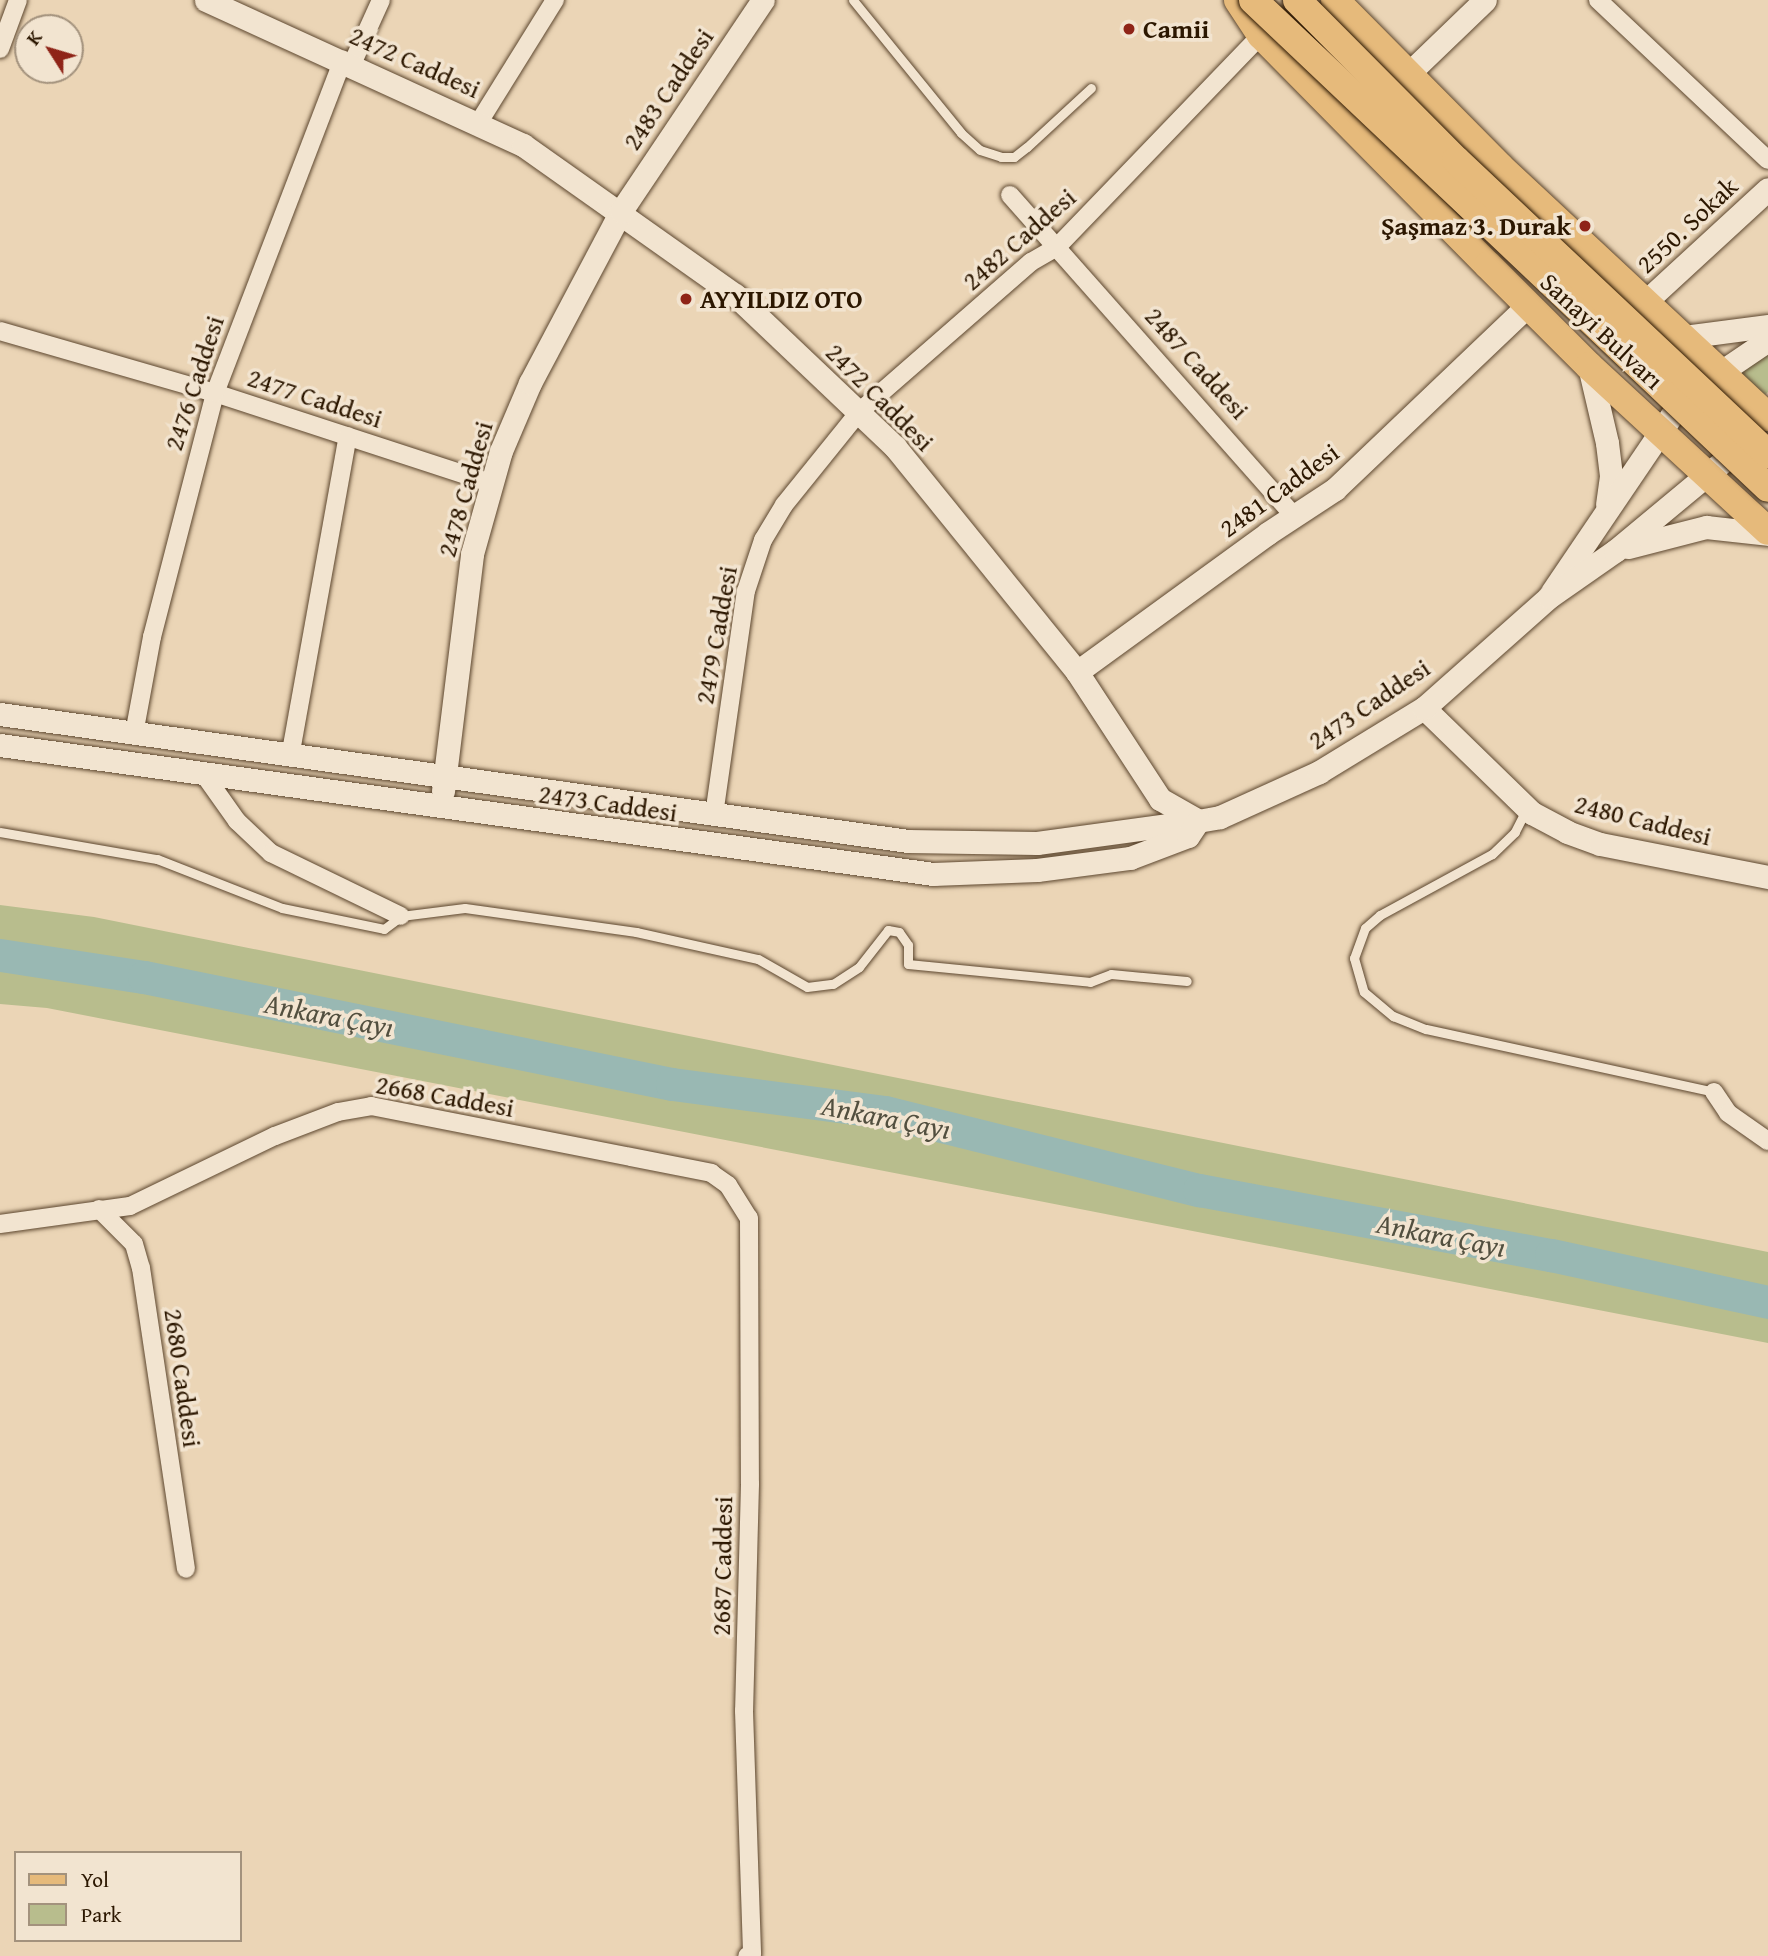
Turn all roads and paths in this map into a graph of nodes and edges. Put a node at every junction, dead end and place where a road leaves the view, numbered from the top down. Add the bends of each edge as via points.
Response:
1 (18, 0) edge
2 (206, 0) edge
3 (381, 0) edge
4 (555, 0) edge
5 (763, 0) edge
6 (853, 0) edge
7 (1238, 0) edge
8 (1254, 0) edge
9 (1297, 0) edge
10 (1335, 0) edge
11 (1485, 0) edge
12 (1598, 0) edge
13 (1261, 35) junction
14 (0, 49) edge
15 (347, 62) junction
16 (1407, 75) junction
17 (1091, 88) dead end
18 (480, 122) junction
19 (1768, 160) edge
20 (1768, 189) edge
21 (1010, 195) dead end
22 (621, 211) junction
23 (1057, 247) junction
24 (1644, 303) junction
25 (1528, 305) junction
26 (1768, 326) edge
27 (0, 331) edge
28 (1684, 337) junction
29 (1768, 340) edge
30 (1587, 364) junction
31 (1721, 373) junction
32 (215, 393) junction
33 (859, 412) junction
34 (1768, 417) edge
35 (1659, 432) junction
36 (348, 436) junction
37 (1768, 454) edge
38 (1708, 476) junction
39 (491, 483) junction
40 (1768, 488) edge
41 (1607, 505) junction
42 (1294, 516) junction
43 (1768, 532) edge
44 (1615, 551) junction
45 (1549, 597) junction
46 (1077, 672) junction
47 (1424, 708) junction
48 (0, 714) edge
49 (134, 734) junction
50 (0, 745) edge
51 (290, 757) junction
52 (202, 773) junction
53 (445, 777) junction
54 (441, 807) junction
55 (1527, 808) junction
56 (714, 816) junction
57 (1198, 821) junction
58 (0, 832) edge
59 (1768, 877) edge
60 (401, 916) junction
61 (1187, 981) dead end
62 (1714, 1092) joint
63 (1768, 1141) edge
64 (728, 1185) joint
65 (99, 1209) junction
66 (0, 1224) edge
67 (186, 1569) dead end
68 (750, 1955) edge

1 - 14 street
2 - 15 street, 2472 Caddesi
3 - 15 street, 2476 Caddesi
4 - 18 street
5 - 22 street, 2483 Caddesi
6 - 17 lane via 961,133 980,149 1001,157 1014,157
7 - 13 main road
8 - 40 main road, Sanayi Bulvarı, bridge
9 - 37 main road, Sanayi Bulvarı, bridge via 1456,160
10 - 16 main road
11 - 16 street
12 - 19 street
13 - 23 street, 2482 Caddesi
13 - 25 main road
15 - 18 street, 2472 Caddesi
15 - 32 street, 2476 Caddesi
16 - 24 main road
18 - 22 street, 2472 Caddesi
20 - 24 street, 2550. Sokak
21 - 23 street, 2487 Caddesi
22 - 33 street, 2472 Caddesi via 735,295
22 - 39 street, 2478 Caddesi via 530,383
23 - 33 street, 2482 Caddesi via 1031,262
23 - 42 street, 2487 Caddesi
24 - 28 main road
24 - 30 main road via 1648,330 1637,348 1608,365
25 - 30 main road
25 - 42 street, 2481 Caddesi via 1341,484
26 - 28 street
27 - 32 street, 2477 Caddesi
28 - 31 main road
29 - 31 street, 2473 Caddesi
30 - 35 main road
30 - 41 street via 1610,465
31 - 34 main road
31 - 35 street, 2473 Caddesi via 1690,396
32 - 36 street, 2477 Caddesi
32 - 49 street, 2476 Caddesi via 159,610
33 - 46 street, 2472 Caddesi via 948,510
33 - 56 street, 2479 Caddesi via 784,505 752,569
34 - 38 street, 2473 Caddesi
35 - 38 main road
35 - 41 street, 2473 Caddesi
36 - 39 street, 2477 Caddesi
36 - 51 street
38 - 43 main road
38 - 44 street, 2473 Caddesi
39 - 53 street, 2478 Caddesi via 472,554
41 - 45 street, 2473 Caddesi
42 - 46 street, 2481 Caddesi
43 - 44 street via 1693,529
44 - 45 street, 2473 Caddesi
45 - 47 street, 2473 Caddesi
46 - 57 street, 2472 Caddesi via 1160,799
47 - 55 street, 2480 Caddesi
47 - 57 street, 2473 Caddesi via 1319,772 1220,817
48 - 49 street, 2473 Caddesi
49 - 51 street, 2473 Caddesi
50 - 52 street, 2473 Caddesi
51 - 53 street, 2473 Caddesi
52 - 54 street, 2473 Caddesi
52 - 60 street via 237,821 271,853
53 - 54 street, 2478 Caddesi
53 - 56 street, 2473 Caddesi
54 - 57 street, 2473 Caddesi via 933,874 1037,870 1130,858 1188,836
55 - 59 street, 2480 Caddesi via 1567,832 1600,844
55 - 62 lane via 1515,832 1492,854 1380,915 1365,928 1354,958 1364,992 1393,1016 1426,1029
56 - 57 street, 2473 Caddesi via 840,835 963,845 1037,843
58 - 60 lane via 157,859 282,908 384,929
60 - 61 lane via 465,908 636,932 758,960 807,986 833,984 859,967 888,930 898,932 908,946 908,964 1090,982 1111,974
62 - 63 street via 1728,1113
64 - 65 street, 2668 Caddesi via 711,1173 371,1106 338,1112 275,1136 130,1206
64 - 68 street, 2687 Caddesi via 749,1217 750,1484 744,1711
65 - 66 street, 2668 Caddesi
65 - 67 street, 2680 Caddesi via 134,1244 141,1268

